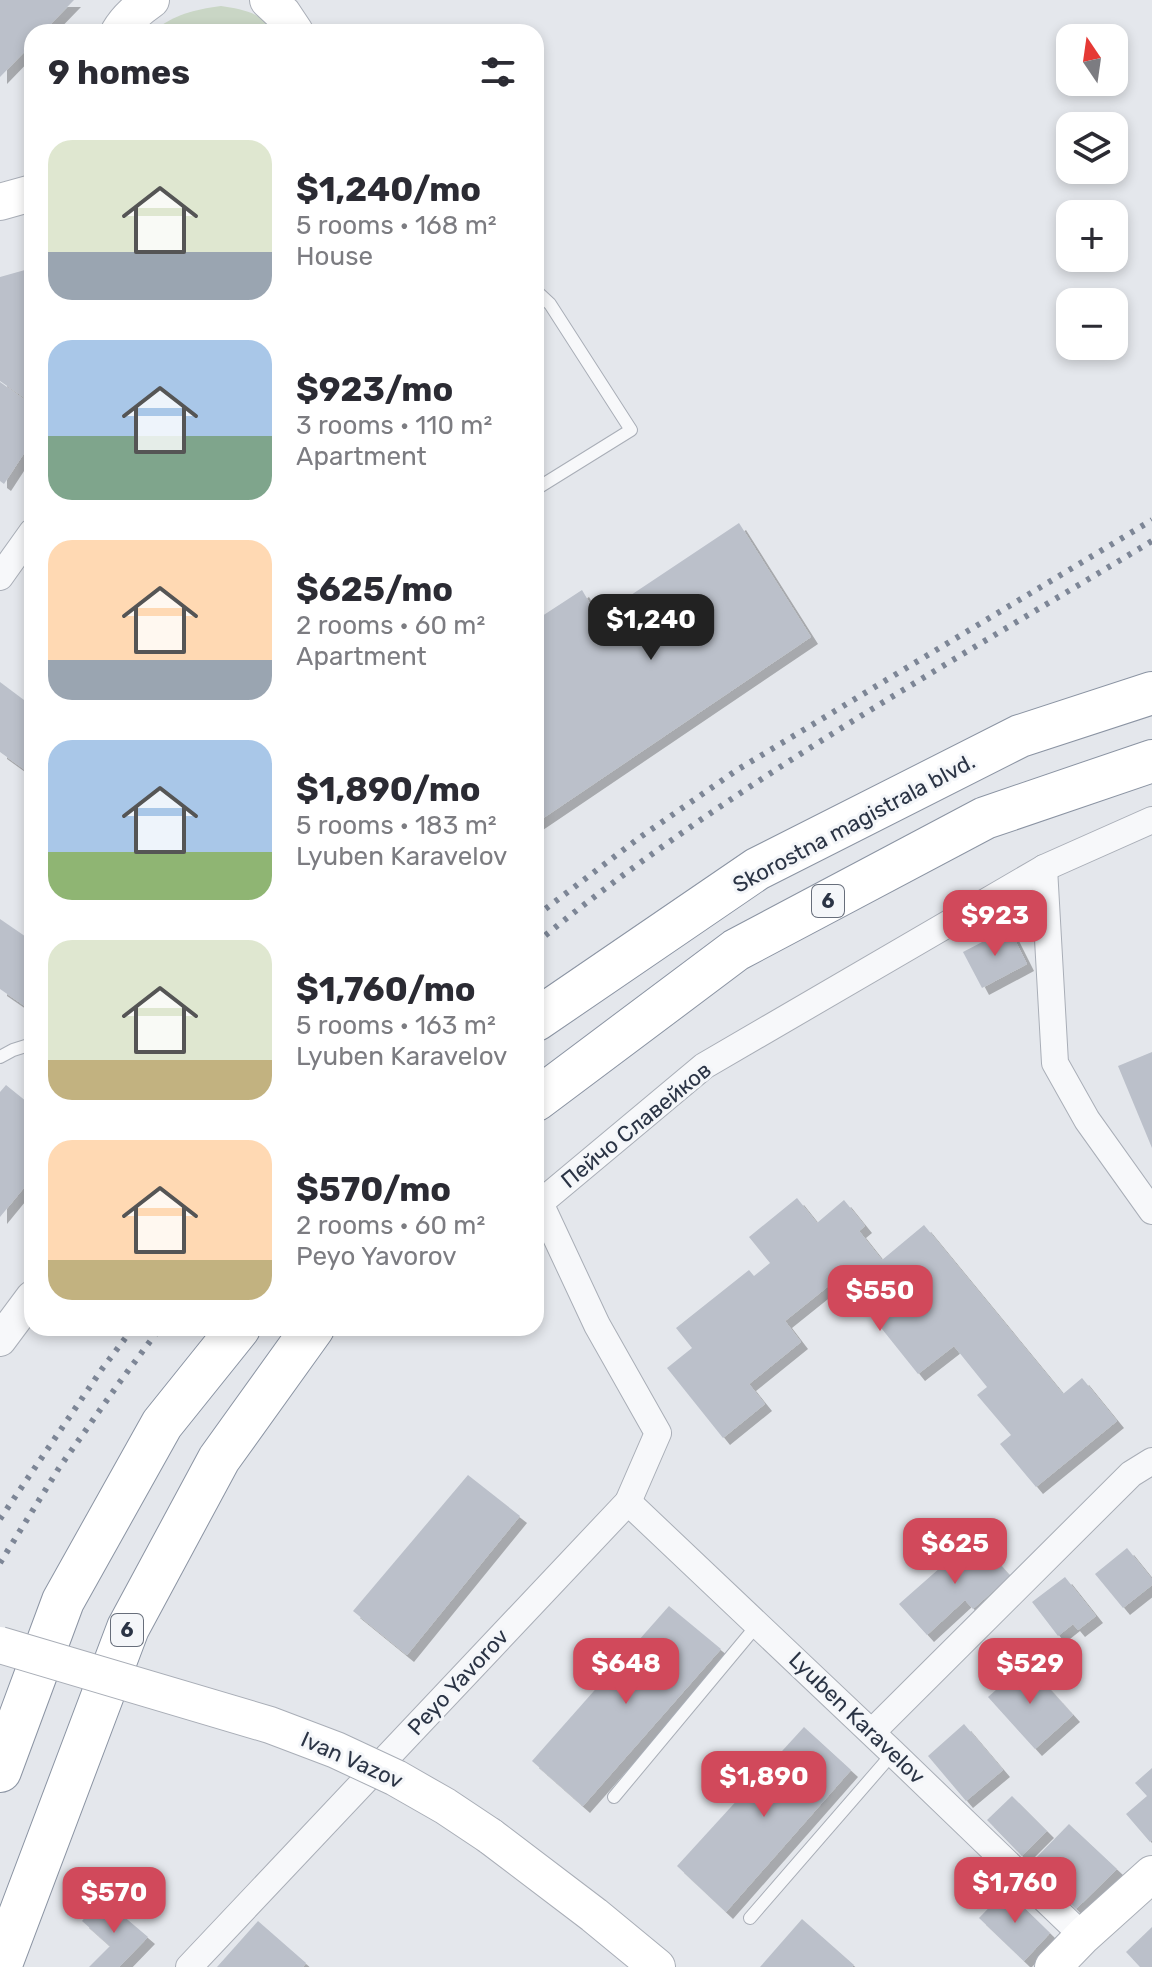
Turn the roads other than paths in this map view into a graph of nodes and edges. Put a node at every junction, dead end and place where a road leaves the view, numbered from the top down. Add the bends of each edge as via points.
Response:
1 (151, 0) edge
2 (124, 24) edge
3 (24, 195) edge
4 (0, 202) edge
5 (544, 298) edge
6 (544, 484) edge
7 (24, 543) edge
8 (0, 577) edge
9 (1152, 693) edge
10 (1152, 761) edge
11 (1152, 820) edge
12 (1044, 868) junction
13 (544, 1015) edge
14 (24, 1047) edge
15 (0, 1057) edge
16 (544, 1094) edge
17 (1143, 1184) edge
18 (544, 1200) edge
19 (1152, 1211) edge
20 (544, 1212) edge
21 (24, 1308) edge
22 (233, 1336) edge
23 (307, 1336) edge
24 (0, 1340) edge
25 (1152, 1461) edge
26 (628, 1502) junction
27 (758, 1624) junction
28 (0, 1645) edge
29 (872, 1732) junction
30 (893, 1753) junction
31 (0, 1771) edge
32 (614, 1797) dead end
33 (1150, 1880) edge
34 (750, 1918) dead end
35 (1083, 1936) junction
36 (0, 1967) edge
37 (189, 1967) edge
38 (657, 1967) edge
39 (1053, 1967) edge

1 - 2 main road
3 - 4 main road
5 - 6 lane via 631,430
7 - 8 street
9 - 13 highway, Skorostna magistrala blvd. via 1020,736 757,869
10 - 16 highway, 6 via 985,818 736,950
11 - 12 street, Пейчо Славейков
12 - 17 street via 1055,1063 1087,1120
12 - 18 street, Пейчо Славейков via 704,1066
14 - 15 lane
17 - 19 street
20 - 26 street, Пейчо Славейков via 597,1325 658,1433
21 - 24 street
22 - 31 highway via 162,1424 63,1601
23 - 36 highway, 6 via 219,1459 128,1628
25 - 29 street via 1131,1474
26 - 27 street, Lyuben Karavelov
26 - 37 street, Peyo Yavorov
27 - 29 street, Lyuben Karavelov
27 - 32 lane
28 - 38 main road, Ivan Vazov, bridge via 270,1725 396,1778 490,1836
29 - 30 street, Lyuben Karavelov
30 - 34 lane
30 - 35 street, Lyuben Karavelov
33 - 35 main road
35 - 39 main road

